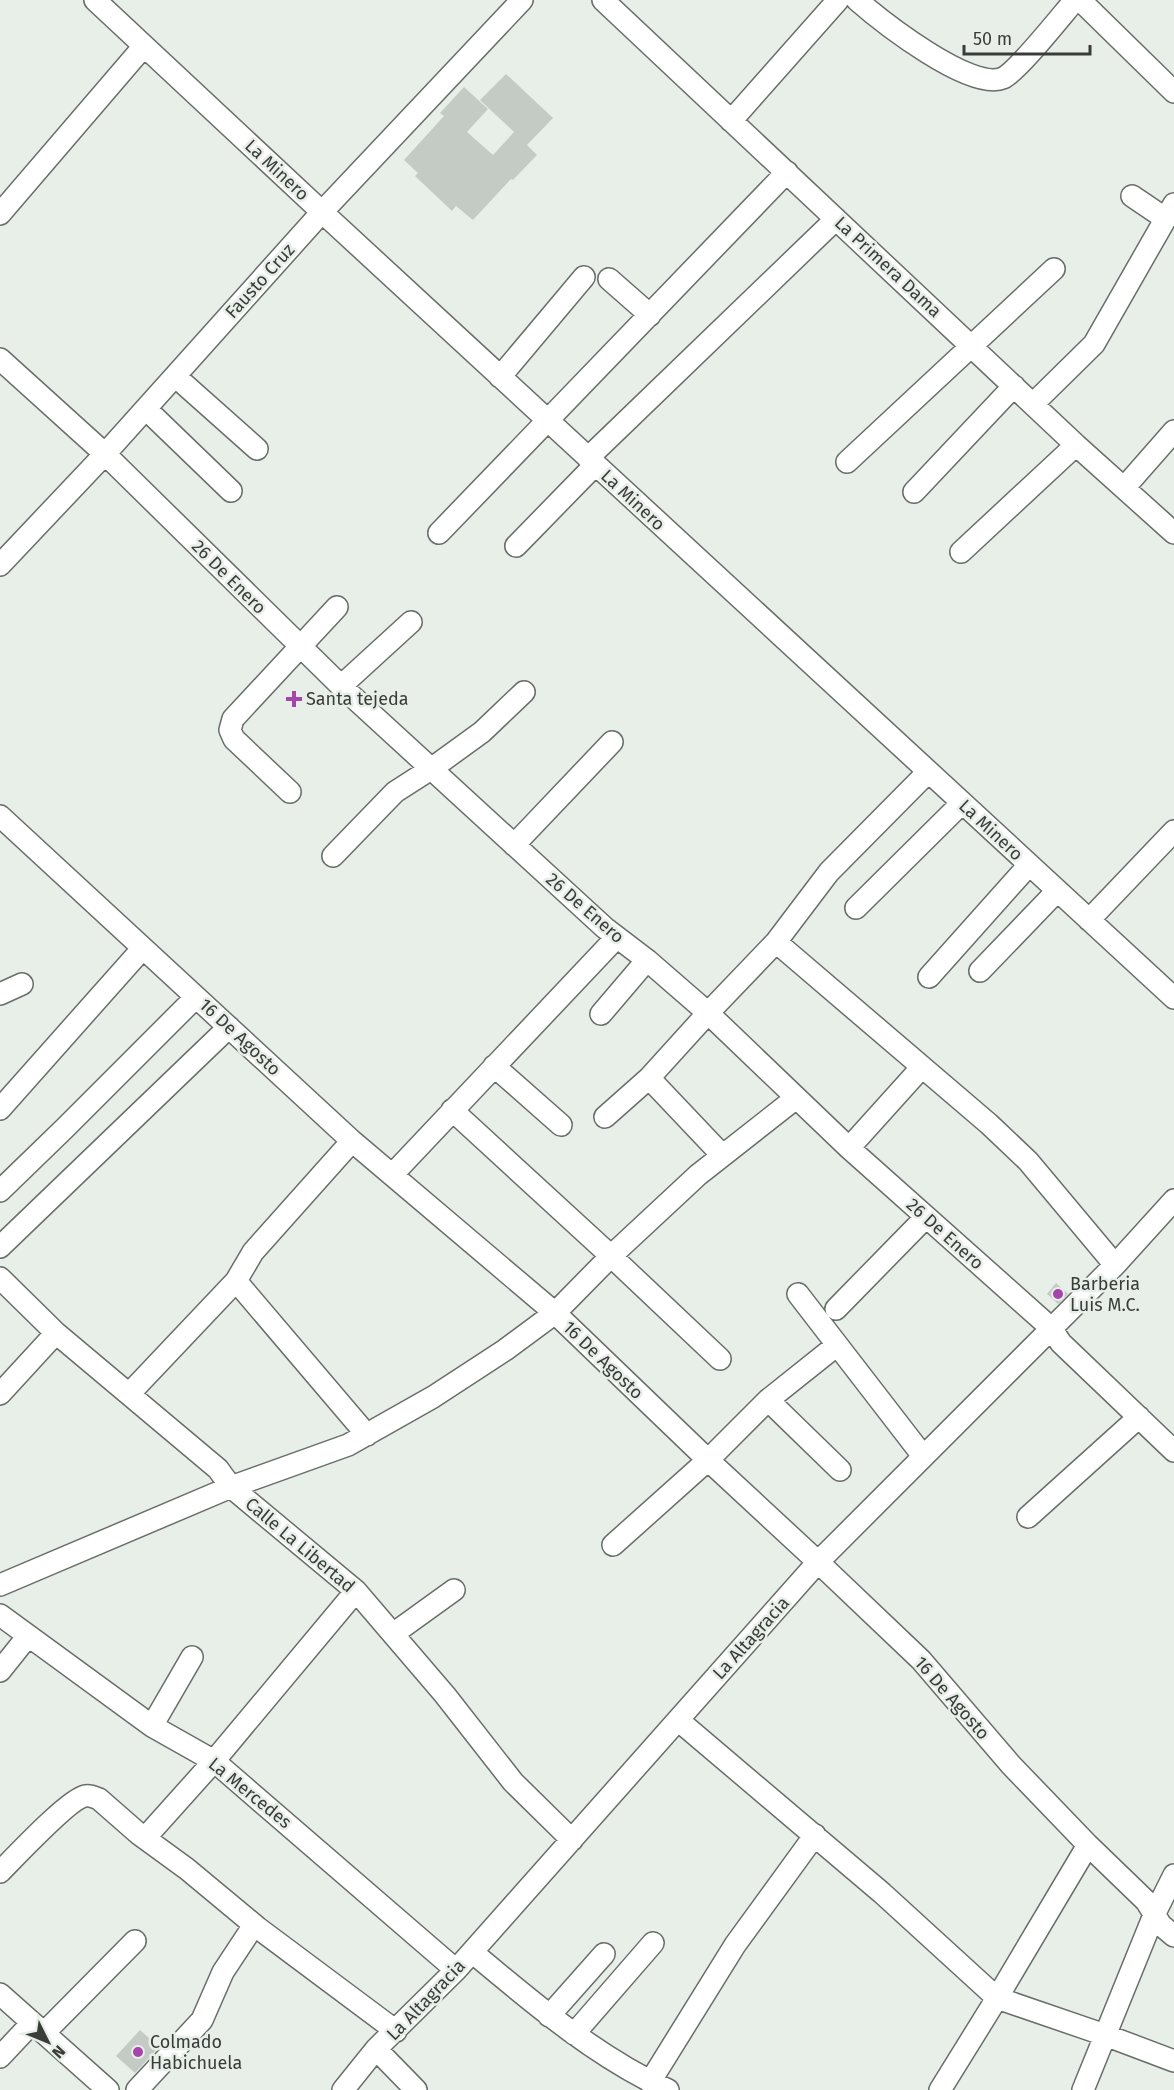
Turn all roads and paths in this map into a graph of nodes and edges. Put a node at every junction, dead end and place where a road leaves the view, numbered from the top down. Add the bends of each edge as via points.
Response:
1 (95, 0) edge
2 (522, 0) edge
3 (603, 0) edge
4 (838, 0) edge
5 (857, 0) edge
6 (1084, 2) edge
7 (144, 46) junction
8 (1174, 92) edge
9 (731, 121) junction
10 (787, 172) junction
11 (1132, 196) dead end
12 (1170, 211) edge
13 (322, 212) junction
14 (0, 214) edge
15 (836, 219) junction
16 (1054, 269) dead end
17 (584, 277) dead end
18 (609, 279) dead end
19 (650, 315) junction
20 (972, 346) junction
21 (0, 359) edge
22 (175, 376) junction
23 (500, 377) junction
24 (1014, 386) junction
25 (1033, 404) junction
26 (146, 409) junction
27 (548, 422) junction
28 (1174, 431) edge
29 (1076, 445) junction
30 (257, 449) dead end
31 (105, 454) junction
32 (591, 461) junction
33 (847, 462) dead end
34 (1124, 488) junction
35 (231, 491) dead end
36 (914, 492) dead end
37 (1174, 533) edge
38 (439, 534) dead end
39 (516, 546) dead end
40 (961, 552) dead end
41 (0, 565) edge
42 (337, 607) dead end
43 (411, 622) dead end
44 (299, 646) junction
45 (341, 686) junction
46 (524, 692) dead end
47 (612, 742) dead end
48 (432, 769) junction
49 (928, 772) junction
50 (290, 792) dead end
51 (962, 803) junction
52 (0, 816) edge
53 (1174, 831) edge
54 (514, 845) junction
55 (333, 856) dead end
56 (1029, 865) junction
57 (1057, 891) junction
58 (856, 908) dead end
59 (1089, 920) junction
60 (616, 938) junction
61 (777, 942) junction
62 (143, 948) junction
63 (647, 960) junction
64 (980, 971) dead end
65 (929, 977) dead end
66 (22, 984) dead end
67 (0, 994) edge
68 (196, 997) junction
69 (1174, 998) edge
70 (708, 1013) junction
71 (601, 1014) dead end
72 (229, 1027) junction
73 (494, 1066) junction
74 (922, 1066) junction
75 (650, 1078) junction
76 (796, 1098) junction
77 (0, 1109) edge
78 (452, 1110) junction
79 (606, 1117) dead end
80 (561, 1125) dead end
81 (352, 1141) junction
82 (849, 1148) junction
83 (722, 1155) junction
84 (392, 1175) junction
85 (0, 1191) edge
86 (1174, 1200) edge
87 (926, 1217) junction
88 (0, 1247) edge
89 (611, 1256) junction
90 (1115, 1265) junction
91 (0, 1278) edge
92 (236, 1281) junction
93 (798, 1294) dead end
94 (836, 1309) dead end
95 (555, 1313) junction
96 (1051, 1328) junction
97 (56, 1333) junction
98 (837, 1345) junction
99 (720, 1359) dead end
100 (0, 1394) edge
101 (129, 1394) junction
102 (768, 1400) junction
103 (1139, 1417) junction
104 (367, 1435) junction
105 (1174, 1450) edge
106 (923, 1456) junction
107 (708, 1460) junction
108 (840, 1470) dead end
109 (231, 1487) junction
110 (1028, 1517) dead end
111 (613, 1545) dead end
112 (818, 1562) junction
113 (0, 1585) edge
114 (454, 1590) dead end
115 (356, 1591) junction
116 (0, 1615) edge
117 (393, 1634) junction
118 (28, 1636) junction
119 (192, 1657) dead end
120 (0, 1671) edge
121 (678, 1720) junction
122 (152, 1726) junction
123 (214, 1761) junction
124 (815, 1834) junction
125 (145, 1838) junction
126 (572, 1840) junction
127 (1088, 1845) junction
128 (0, 1872) edge
129 (1174, 1875) edge
130 (1154, 1914) junction
131 (258, 1928) junction
132 (1174, 1936) edge
133 (135, 1941) dead end
134 (653, 1943) dead end
135 (472, 1952) junction
136 (604, 1954) dead end
137 (456, 1970) junction
138 (0, 1994) edge
139 (998, 1998) junction
140 (549, 2016) junction
141 (38, 2028) junction
142 (396, 2031) junction
143 (574, 2034) junction
144 (1105, 2034) junction
145 (376, 2049) junction
146 (0, 2057) edge
147 (1174, 2061) edge
148 (650, 2085) edge
149 (108, 2090) edge
150 (137, 2090) edge
151 (343, 2090) edge
152 (416, 2090) edge
153 (940, 2090) edge
154 (1083, 2090) edge

1 - 7 street, La Minero
2 - 13 street, Fausto Cruz
3 - 9 street, La Primera Dama
4 - 9 street
5 - 6 street via 924,50 956,68 991,80 1004,78
6 - 8 street
7 - 13 street, La Minero
7 - 14 street
9 - 10 street, La Primera Dama
10 - 15 street, La Primera Dama
10 - 19 street
11 - 12 street
12 - 25 street via 1094,344
13 - 22 street, Fausto Cruz
13 - 23 street, La Minero
15 - 20 street, La Primera Dama
15 - 32 street
16 - 20 street
17 - 23 street
18 - 19 street
19 - 27 street
20 - 24 street, La Primera Dama
20 - 33 street
21 - 31 street, 26 De Enero
22 - 26 street, Fausto Cruz
22 - 30 street
23 - 27 street, La Minero
24 - 25 street, La Primera Dama
24 - 36 street
25 - 29 street, La Primera Dama
26 - 31 street, Fausto Cruz
26 - 35 street
27 - 32 street, La Minero
27 - 38 street
28 - 34 street
29 - 34 street, La Primera Dama
29 - 40 street
31 - 41 street, Fausto Cruz
31 - 44 street, 26 De Enero
32 - 39 street
32 - 49 street, La Minero
34 - 37 street, La Primera Dama
42 - 44 street
43 - 45 street
44 - 45 street, 26 De Enero
44 - 50 street via 233,718 230,730 234,739
45 - 48 street, 26 De Enero
46 - 48 street via 482,732
47 - 54 street
48 - 54 street, 26 De Enero
48 - 55 street via 395,792
49 - 51 street, La Minero
49 - 61 street via 829,872
51 - 56 street, La Minero
51 - 58 street
52 - 62 street, 16 De Agosto
53 - 59 street
54 - 60 street, 26 De Enero
56 - 57 street, La Minero
56 - 65 street
57 - 59 street, La Minero
57 - 64 street
59 - 69 street, La Minero
60 - 63 street, 26 De Enero
60 - 73 street
61 - 70 street
61 - 74 street
62 - 68 street, 16 De Agosto
62 - 77 street
63 - 70 street, 26 De Enero
63 - 71 street
66 - 67 street
68 - 72 street, 16 De Agosto
68 - 85 street
70 - 75 street
70 - 76 street, 26 De Enero
72 - 81 street, 16 De Agosto
72 - 88 street
73 - 78 street
73 - 80 street
74 - 82 street
74 - 90 street via 1028,1161
75 - 79 street
75 - 83 street
76 - 82 street, 26 De Enero
76 - 83 street
78 - 84 street
78 - 89 street
81 - 84 street, 16 De Agosto
81 - 92 street via 253,1252
82 - 87 street, 26 De Enero
83 - 89 street
84 - 95 street, 16 De Agosto
86 - 90 street, La Altagracia
87 - 94 street
87 - 96 street, 26 De Enero
89 - 95 street
89 - 99 street
90 - 96 street, La Altagracia
91 - 97 street, Calle La Libertad
92 - 101 street
92 - 104 street
93 - 98 street
95 - 104 street via 433,1397
95 - 107 street, 16 De Agosto
96 - 103 street, 26 De Enero via 1061,1343
96 - 106 street, La Altagracia
97 - 100 street
97 - 101 street, Calle La Libertad
98 - 102 street
98 - 106 street
101 - 109 street, Calle La Libertad via 218,1469
102 - 107 street
102 - 108 street
103 - 105 street, 26 De Enero
103 - 110 street
104 - 109 street
106 - 112 street, La Altagracia
107 - 111 street
107 - 112 street, 16 De Agosto
109 - 113 street
109 - 115 street, Calle La Libertad
112 - 121 street, La Altagracia
112 - 127 street, 16 De Agosto via 921,1660 1011,1765
114 - 117 street
115 - 117 street, Calle La Libertad
115 - 123 street
116 - 118 street, La Mercedes
117 - 126 street, Calle La Libertad via 513,1782
118 - 120 street
118 - 122 street, La Mercedes
119 - 122 street
121 - 124 street
121 - 126 street, La Altagracia
122 - 123 street, La Mercedes
123 - 125 street
123 - 137 street, La Mercedes
124 - 139 street
124 - 148 street via 735,1946
125 - 128 street via 99,1799 83,1796 45,1826
125 - 131 street
126 - 135 street, La Altagracia
127 - 130 street, 16 De Agosto via 1146,1901
127 - 139 street
129 - 130 street
130 - 132 street, 16 De Agosto
130 - 144 street
131 - 142 street
131 - 150 street via 250,1931 225,1967 202,2020
133 - 141 street
134 - 143 street
135 - 137 street, La Altagracia
135 - 140 street
136 - 140 street
137 - 142 street, La Altagracia
138 - 141 street
139 - 144 street
139 - 153 street
140 - 143 street
141 - 146 street
141 - 149 street
142 - 145 street, La Altagracia
143 - 148 street
144 - 147 street
144 - 154 street
145 - 151 street, La Altagracia
145 - 152 street

